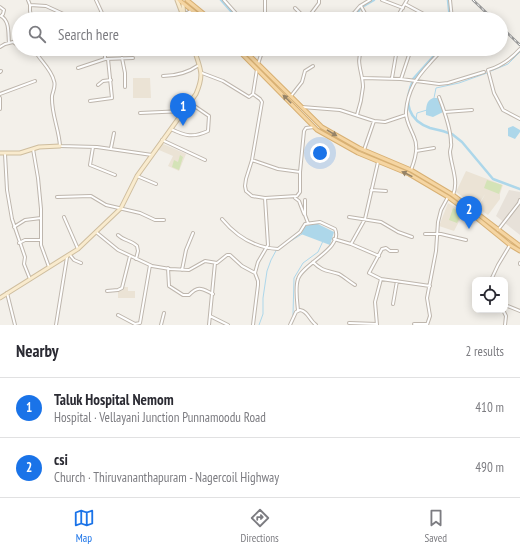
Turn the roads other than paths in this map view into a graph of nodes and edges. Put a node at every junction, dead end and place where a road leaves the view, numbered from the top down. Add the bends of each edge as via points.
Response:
1 (28, 0) edge
2 (96, 0) edge
3 (178, 0) edge
4 (186, 0) edge
5 (224, 0) edge
6 (265, 0) edge
7 (319, 0) edge
8 (370, 0) edge
9 (382, 0) edge
10 (407, 0) edge
11 (450, 0) edge
12 (183, 4) junction
13 (405, 4) junction
14 (30, 5) junction
15 (360, 6) junction
16 (0, 7) edge
17 (295, 8) dead end
18 (403, 8) junction
19 (192, 10) junction
20 (30, 12) edge
21 (59, 12) edge
22 (102, 12) edge
23 (182, 12) edge
24 (183, 12) edge
25 (189, 12) edge
26 (194, 12) edge
27 (201, 12) edge
28 (235, 12) edge
29 (265, 12) edge
30 (299, 12) edge
31 (312, 12) edge
32 (355, 12) edge
33 (364, 12) edge
34 (400, 12) edge
35 (420, 12) edge
36 (451, 12) edge
37 (1, 16) edge
38 (12, 42) edge
39 (9, 43) junction
40 (0, 47) edge
41 (520, 49) edge
42 (38, 56) edge
43 (196, 56) edge
44 (243, 56) edge
45 (250, 56) edge
46 (261, 56) edge
47 (358, 56) edge
48 (396, 56) edge
49 (409, 56) edge
50 (437, 56) edge
51 (122, 58) junction
52 (132, 58) dead end
53 (105, 59) joint
54 (108, 59) junction
55 (258, 64) junction
56 (199, 65) junction
57 (313, 66) dead end
58 (78, 68) dead end
59 (257, 69) junction
60 (484, 72) dead end
61 (202, 73) junction
62 (162, 76) dead end
63 (363, 78) junction
64 (392, 78) junction
65 (401, 79) junction
66 (111, 80) junction
67 (35, 81) dead end
68 (414, 81) junction
69 (98, 85) dead end
70 (125, 87) dead end
71 (0, 94) edge
72 (253, 94) junction
73 (291, 96) junction
74 (439, 97) dead end
75 (0, 98) edge
76 (90, 100) dead end
77 (190, 103) junction
78 (0, 104) edge
79 (301, 106) junction
80 (0, 109) edge
81 (297, 109) junction
82 (472, 110) dead end
83 (184, 111) junction
84 (445, 112) junction
85 (140, 113) dead end
86 (357, 115) junction
87 (406, 115) junction
88 (520, 120) edge
89 (374, 121) junction
90 (314, 127) junction
91 (171, 129) junction
92 (114, 133) dead end
93 (162, 140) junction
94 (60, 146) junction
95 (93, 147) junction
96 (111, 148) junction
97 (434, 148) dead end
98 (33, 149) junction
99 (364, 150) junction
100 (416, 151) junction
101 (0, 153) edge
102 (5, 154) junction
103 (152, 155) junction
104 (204, 160) dead end
105 (252, 160) junction
106 (378, 161) junction
107 (411, 170) junction
108 (300, 172) junction
109 (115, 175) dead end
110 (137, 176) junction
111 (156, 184) dead end
112 (371, 190) junction
113 (386, 191) dead end
114 (453, 195) junction
115 (58, 197) dead end
116 (265, 198) junction
117 (294, 198) junction
118 (448, 198) junction
119 (305, 200) dead end
120 (520, 200) edge
121 (121, 208) junction
122 (305, 215) junction
123 (64, 217) dead end
124 (349, 217) dead end
125 (41, 218) junction
126 (365, 219) junction
127 (164, 220) dead end
128 (222, 220) dead end
129 (308, 223) junction
130 (14, 227) junction
131 (498, 230) junction
132 (96, 232) junction
133 (193, 233) dead end
134 (425, 234) dead end
135 (438, 234) junction
136 (118, 235) dead end
137 (412, 237) dead end
138 (334, 239) junction
139 (41, 240) junction
140 (466, 240) dead end
141 (19, 243) junction
142 (351, 244) junction
143 (510, 245) junction
144 (519, 245) edge
145 (266, 249) junction
146 (78, 250) junction
147 (397, 251) dead end
148 (520, 251) edge
149 (68, 256) junction
150 (130, 256) junction
151 (379, 256) junction
152 (136, 259) junction
153 (313, 262) junction
154 (81, 263) dead end
155 (215, 264) junction
156 (150, 265) junction
157 (50, 268) junction
158 (168, 268) junction
159 (182, 270) junction
160 (255, 273) junction
161 (492, 277) edge
162 (381, 279) junction
163 (30, 280) junction
164 (397, 281) junction
165 (355, 285) dead end
166 (430, 286) junction
167 (107, 292) dead end
168 (7, 293) junction
169 (213, 294) junction
170 (0, 298) edge
171 (393, 304) dead end
172 (508, 306) edge
173 (298, 310) junction
174 (520, 311) edge
175 (164, 313) dead end
176 (504, 313) edge
177 (118, 315) dead end
178 (210, 316) junction
179 (349, 323) dead end
180 (414, 324) dead end
181 (427, 324) edge
182 (15, 325) edge
183 (56, 325) edge
184 (161, 325) edge
185 (210, 325) edge
186 (228, 325) edge
187 (253, 325) edge
188 (290, 325) edge
189 (316, 325) edge
190 (377, 325) edge
191 (505, 325) edge

1 - 14 street
2 - 22 street
3 - 12 main road
3 - 23 street
4 - 12 main road
4 - 27 main road
5 - 28 street
6 - 29 street
7 - 31 street
8 - 15 street
9 - 18 street
10 - 13 street
11 - 36 street
12 - 19 main road
12 - 24 street
13 - 18 street
13 - 35 street
14 - 20 street
14 - 21 street via 46,6
15 - 32 street
15 - 33 street
16 - 37 street via 4,10
17 - 30 street
18 - 34 street
19 - 25 street
19 - 26 main road
37 - 39 street via 7,23
38 - 39 street
39 - 40 street
41 - 88 street via 509,60 488,70 494,93 504,110
42 - 94 street via 55,82 52,96
43 - 56 street
44 - 59 main road
45 - 55 main road
46 - 55 street
47 - 63 street via 358,66
48 - 64 street
49 - 65 street
50 - 68 street
51 - 52 street
51 - 54 street
51 - 70 street
53 - 54 street
53 - 58 street
54 - 66 street
55 - 73 main road
56 - 61 street
56 - 62 street
57 - 73 street via 306,71 302,82
59 - 72 street
81 -> 59 main road
60 - 68 street via 448,83
61 - 72 street via 249,97
61 - 77 street via 201,82
63 - 64 street
63 - 86 street via 362,99
64 - 65 street
65 - 68 street
66 - 69 street
66 - 76 street via 112,98
67 - 71 street
68 - 87 street
72 - 105 street via 262,102
73 - 79 main road
74 - 84 street
75 - 78 street
77 - 83 street
77 - 91 street via 209,116 208,131 200,135 183,136
78 - 80 street
79 - 81 main road
79 - 86 street via 340,110
79 -> 99 main road via 322,127
81 - 90 main road
82 - 84 street
83 - 85 street
83 - 91 street
84 - 114 street via 452,142 450,152 454,168
86 - 89 street
87 - 89 street via 385,122
87 - 100 street via 415,139
89 - 99 street
90 - 106 main road via 346,147
90 - 108 street via 305,129
91 - 93 street
92 - 96 street
93 - 103 street
93 - 104 street
94 - 95 street
94 - 98 street
95 - 96 street
95 - 109 street via 90,165
96 - 103 street
97 - 100 street
98 - 102 street
98 - 125 street
99 - 107 main road
100 - 107 street
101 - 102 street
102 - 130 street via 7,190
103 - 110 street
105 - 108 street via 278,169
105 - 116 street via 246,179 246,191 252,196
106 - 112 street
118 -> 106 main road via 409,174
107 - 114 main road
108 - 117 street via 300,192
110 - 111 street
110 - 121 street
112 - 113 street
112 - 126 street
114 - 131 main road
115 - 121 street via 91,196 106,205
116 - 117 street
116 - 145 street via 268,245
117 - 122 street via 299,201
118 - 135 street via 440,215
118 - 143 main road
119 - 122 street
120 - 131 street
121 - 127 street via 155,220
121 - 132 street
122 - 129 street
123 - 146 street
124 - 126 street
125 - 130 street via 25,220
125 - 139 street
126 - 137 street via 381,222
126 - 142 street
128 - 145 street via 249,242
129 - 138 street via 320,222 335,229
129 - 145 street via 278,249
130 - 141 street
131 - 144 main road
132 - 146 street
132 - 150 street via 115,248
133 - 159 street
134 - 135 street
135 - 140 street
135 - 166 street
136 - 152 street via 122,240 137,246
138 - 142 street
138 - 153 street via 332,246
139 - 141 street via 25,240
139 - 157 street
141 - 163 street
142 - 151 street
143 - 148 main road
143 - 161 street
145 - 160 street
146 - 149 street
147 - 151 street via 382,249
149 - 154 street
149 - 157 street
149 - 183 street
150 - 152 street
150 - 167 street via 122,288
151 - 162 street via 369,273
152 - 156 street
153 - 165 street
153 - 173 street via 298,278
155 - 159 street via 205,261 189,270
155 - 160 street via 230,255
155 - 169 street
156 - 158 street
156 - 177 street via 140,323 135,324
157 - 163 street
158 - 159 street
158 - 169 street via 169,286 183,295 190,295 199,288
160 - 187 street via 258,286
162 - 164 street
162 - 190 street via 375,302
163 - 168 street
164 - 166 street
164 - 171 street
166 - 181 street via 427,298 430,316
168 - 170 street
168 - 182 street
169 - 178 street
172 - 174 street
173 - 188 street
173 - 189 street via 307,313
175 - 184 street
176 - 191 street
178 - 185 street
178 - 186 street
179 - 190 street
180 - 181 street

